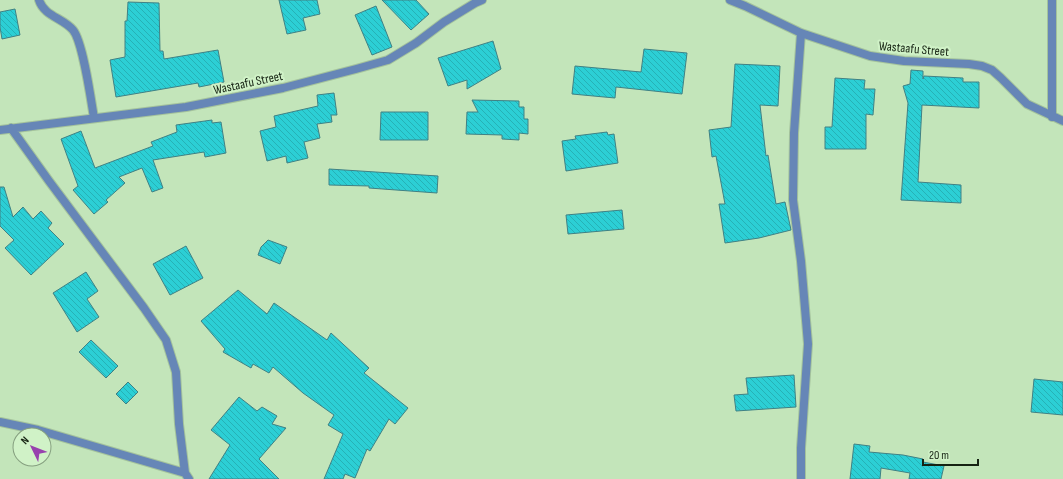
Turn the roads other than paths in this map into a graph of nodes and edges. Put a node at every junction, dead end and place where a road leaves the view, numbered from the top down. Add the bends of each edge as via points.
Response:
1 (39, 0) edge
2 (482, 0) edge
3 (730, 0) edge
4 (1052, 0) edge
5 (802, 33) junction
6 (1052, 116) junction
7 (94, 118) junction
8 (1063, 121) edge
9 (11, 128) junction
10 (0, 130) edge
11 (0, 422) edge
12 (187, 476) edge
13 (802, 479) edge

1 - 7 street via 46,11 74,31 80,47
2 - 7 street, Wastaafu Street via 388,60 283,88 186,107
3 - 5 street, Wastaafu Street
4 - 6 street
5 - 6 street, Wastaafu Street via 870,56 982,66 992,70 1027,104
5 - 13 street via 794,133 793,200 808,344 801,448
6 - 8 street, Wastaafu Street
7 - 9 street, Wastaafu Street
9 - 10 street, Wastaafu Street
9 - 12 street via 166,340 176,372 179,424
11 - 12 street via 45,432

